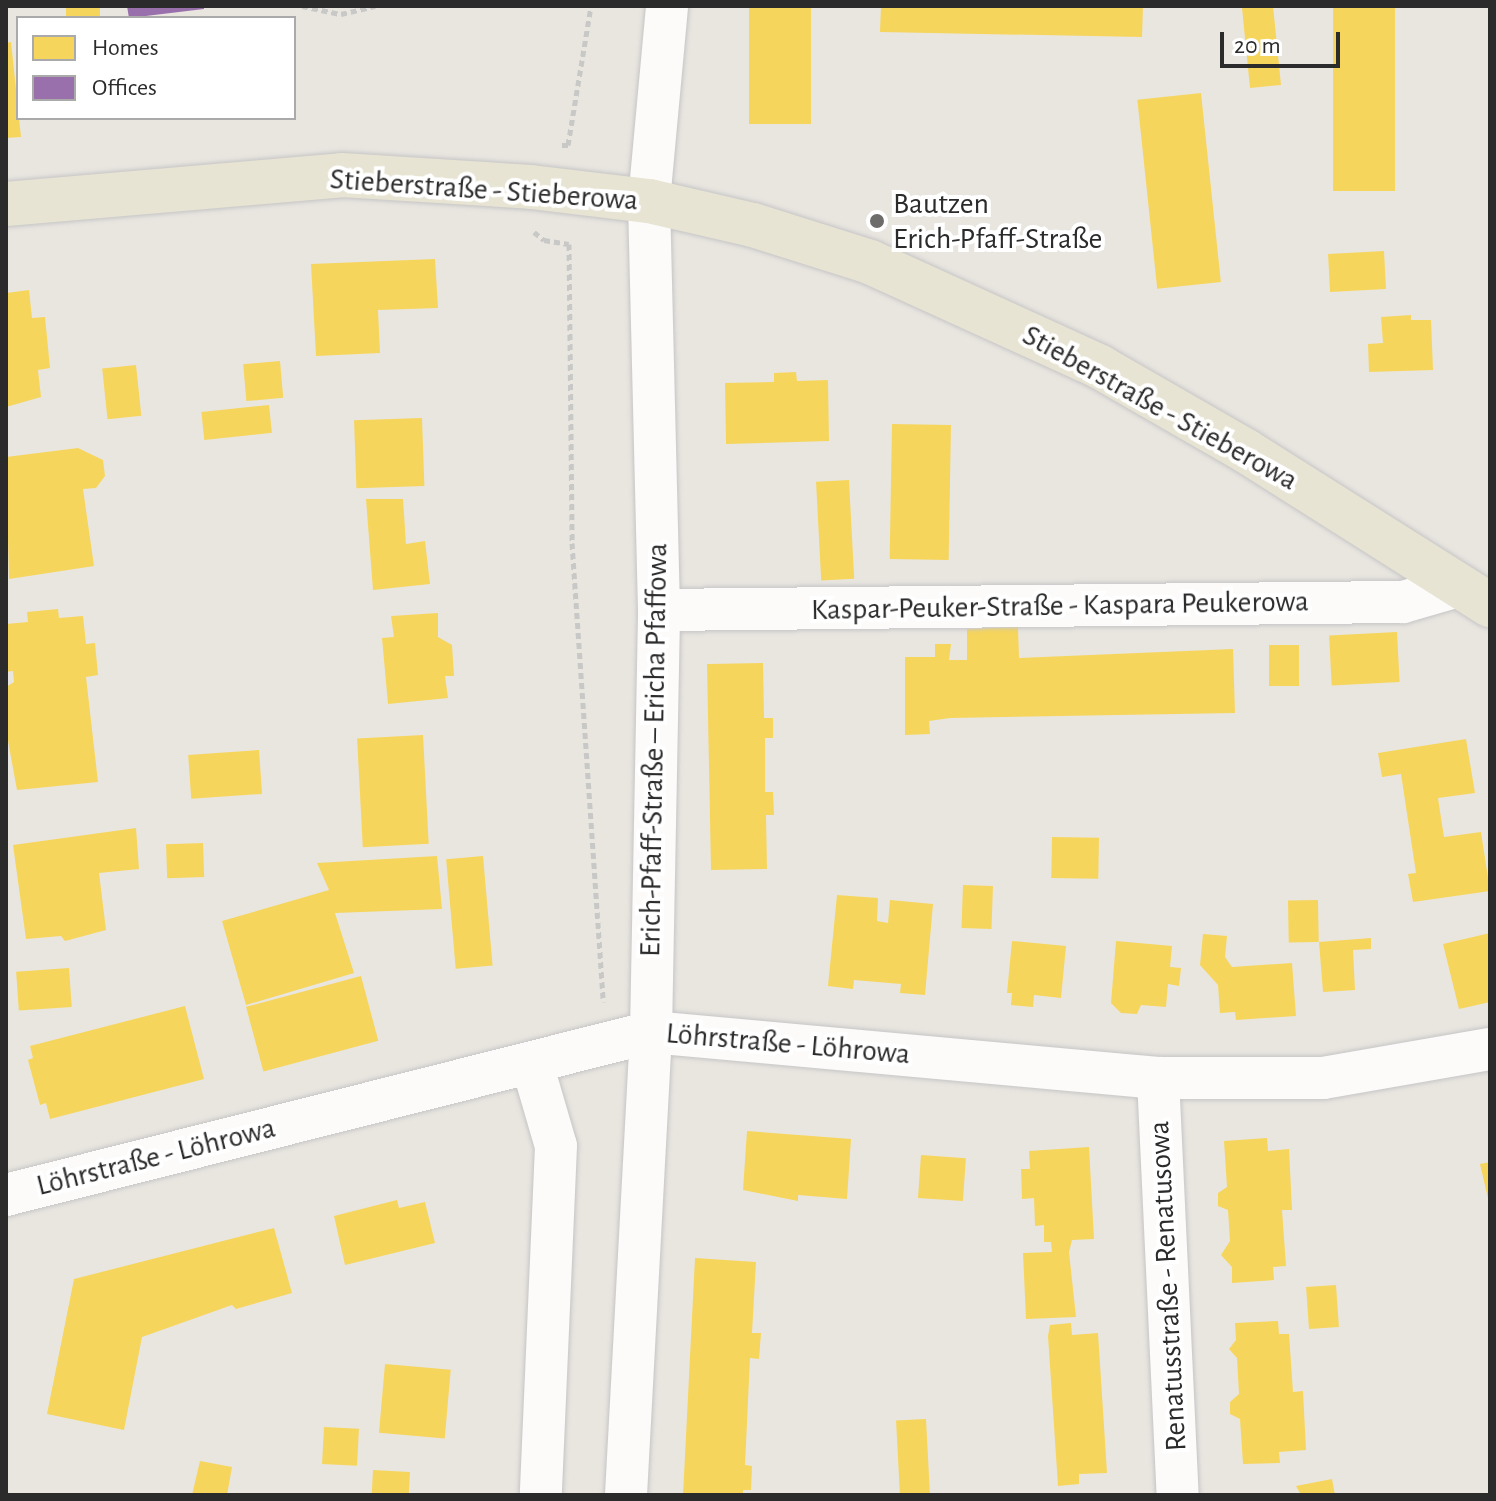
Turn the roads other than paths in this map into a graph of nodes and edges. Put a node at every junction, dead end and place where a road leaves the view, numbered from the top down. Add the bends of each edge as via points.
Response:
1 (667, 6) edge
2 (649, 201) junction
3 (6, 204) edge
4 (1474, 596) edge
5 (659, 610) junction
6 (651, 1032) junction
7 (1490, 1049) edge
8 (532, 1064) junction
9 (1158, 1078) junction
10 (6, 1195) edge
11 (541, 1495) edge
12 (626, 1495) edge
13 (1178, 1495) edge

1 - 2 street, Erich-Pfaff-Straße – Ericha Pfaffowa
2 - 3 main road, Stieberstraße - Stieberowa via 342,175
2 - 4 main road, Stieberstraße - Stieberowa via 753,225 870,262 1033,335 1246,451
2 - 5 street, Erich-Pfaff-Straße – Ericha Pfaffowa
4 - 5 street, Kaspar-Peuker-Straße - Kaspara Peukerowa via 1403,602
5 - 6 street, Erich-Pfaff-Straße – Ericha Pfaffowa
6 - 8 street, Löhrstraße - Löhrowa
6 - 9 street, Löhrstraße - Löhrowa
6 - 12 street, Erich-Pfaff-Straße – Ericha Pfaffowa
7 - 9 street, Löhrstraße - Löhrowa via 1323,1078
8 - 10 street, Löhrstraße - Löhrowa
8 - 11 street via 556,1146
9 - 13 street, Renatusstraße - Renatusowa

